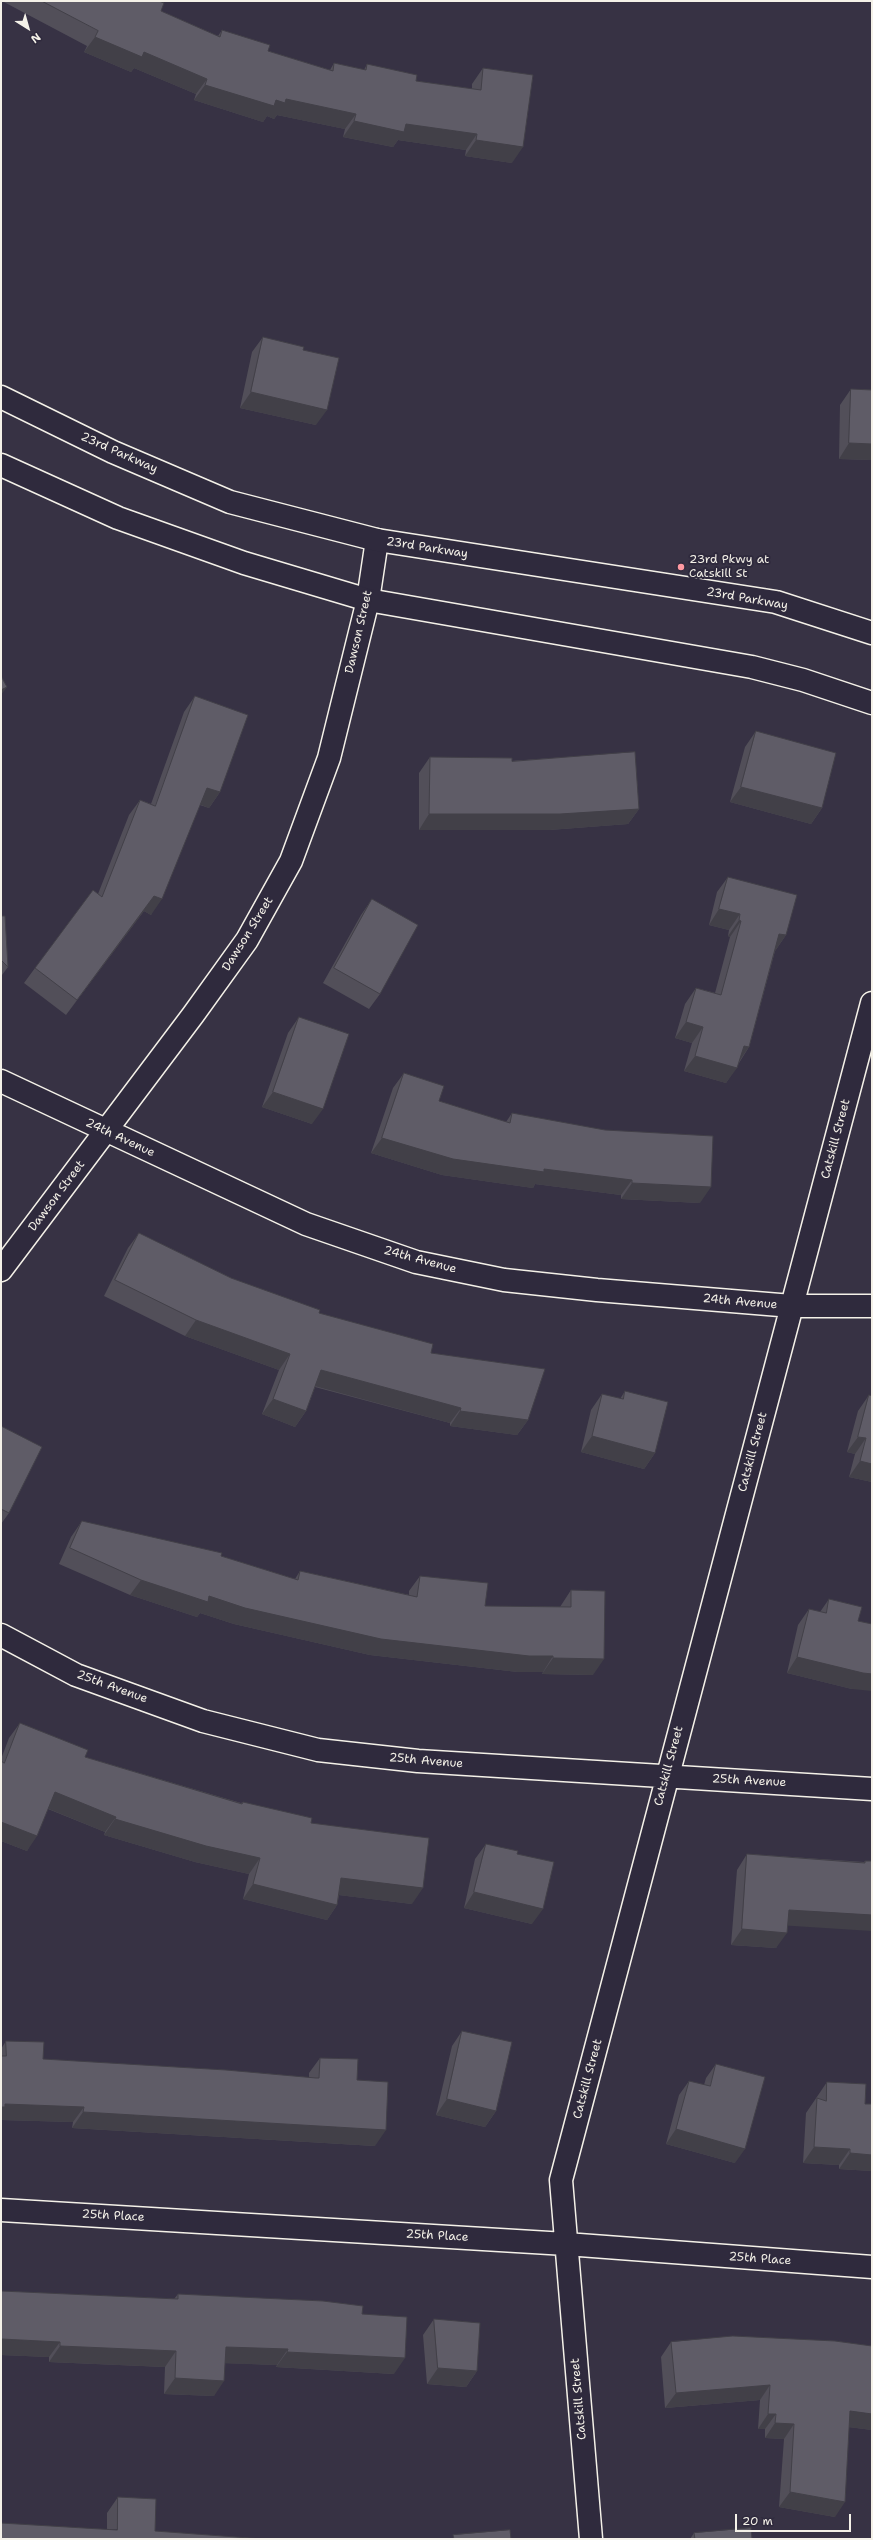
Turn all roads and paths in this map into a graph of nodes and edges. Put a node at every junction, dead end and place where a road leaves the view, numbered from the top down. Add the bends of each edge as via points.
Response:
1 (1, 397) edge
2 (1, 465) edge
3 (377, 540) junction
4 (368, 600) junction
5 (872, 633) edge
6 (872, 702) edge
7 (872, 1004) edge
8 (1, 1081) edge
9 (105, 1132) junction
10 (1, 1270) edge
11 (792, 1306) junction
12 (872, 1306) edge
13 (1, 1635) edge
14 (666, 1776) junction
15 (872, 1789) edge
16 (1, 2210) edge
17 (566, 2244) junction
18 (872, 2267) edge
19 (591, 2539) edge

1 - 3 street, 23rd Parkway via 113,452 230,502
2 - 4 street via 118,518 244,564
3 - 4 street, Dawson Street
3 - 5 street, 23rd Parkway via 776,602
4 - 6 street via 752,667
4 - 9 street, Dawson Street via 329,758 291,861 247,940
7 - 11 street, Catskill Street
8 - 9 street, 24th Avenue
9 - 10 street, Dawson Street
9 - 11 street, 24th Avenue via 306,1224 416,1262 504,1280
11 - 12 street, 24th Avenue
11 - 14 street, Catskill Street
13 - 14 street, 25th Avenue via 76,1675 203,1721 318,1750 418,1761
14 - 15 street, 25th Avenue
14 - 17 street, Catskill Street via 561,2180
16 - 17 street, 25th Place
17 - 18 street, 25th Place
17 - 19 street, Catskill Street

